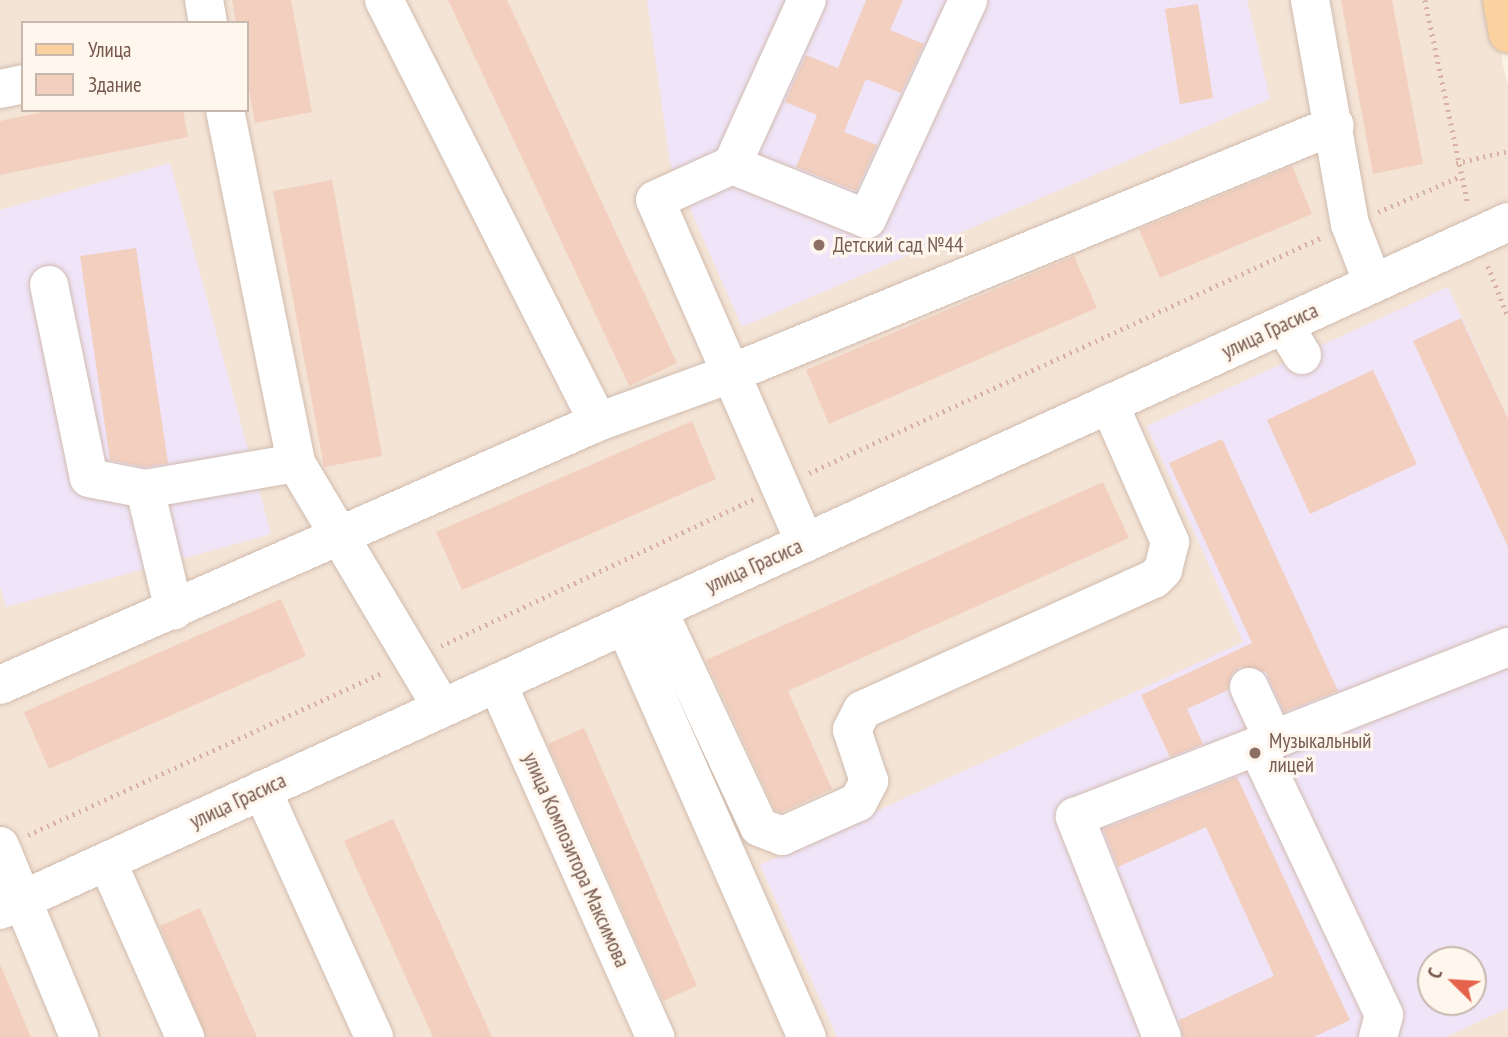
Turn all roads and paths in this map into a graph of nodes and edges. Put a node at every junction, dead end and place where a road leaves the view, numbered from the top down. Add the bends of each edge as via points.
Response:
1 (204, 0) edge
2 (384, 0) edge
3 (807, 0) edge
4 (968, 0) edge
5 (1310, 0) edge
6 (1425, 0) edge
7 (1502, 0) edge
8 (208, 21) edge
9 (1508, 33) edge
10 (21, 84) edge
11 (0, 89) edge
12 (225, 112) edge
13 (1335, 125) junction
14 (1508, 151) edge
15 (1456, 163) junction
16 (732, 165) junction
17 (1461, 176) junction
18 (1350, 224) junction
19 (1492, 230) edge
20 (1373, 284) junction
21 (49, 285) dead end
22 (1508, 317) edge
23 (727, 375) junction
24 (1109, 404) junction
25 (598, 422) junction
26 (296, 463) junction
27 (781, 486) junction
28 (145, 489) junction
29 (342, 536) junction
30 (805, 543) junction
31 (174, 611) junction
32 (642, 617) junction
33 (1508, 647) edge
34 (414, 658) junction
35 (497, 683) junction
36 (0, 685) edge
37 (1249, 687) dead end
38 (442, 708) junction
39 (1265, 743) junction
40 (262, 790) junction
41 (0, 847) edge
42 (107, 861) junction
43 (12, 904) edge
44 (79, 1037) edge
45 (185, 1037) edge
46 (374, 1037) edge
47 (655, 1037) edge
48 (807, 1037) edge
49 (1162, 1037) edge
50 (1378, 1037) edge

1 - 8 street
2 - 25 street
3 - 16 street
4 - 16 street via 867,219
5 - 13 street
6 - 15 path
7 - 9 main road
10 - 11 street
12 - 26 street
13 - 18 street
13 - 23 street
14 - 15 path
15 - 17 path
16 - 23 street via 655,200
17 - 18 path
17 - 19 path
18 - 20 street
18 - 27 path
19 - 20 street, улица Грасиса
19 - 22 path
20 - 24 street, улица Грасиса via 1293,340
21 - 28 street via 89,478
23 - 25 street
23 - 27 street
24 - 30 street, улица Грасиса
24 - 32 street via 1170,542 1163,570 1154,579 862,710 852,730 869,782 863,796 782,836 753,821
25 - 29 street
26 - 28 street
26 - 29 street
27 - 30 street
27 - 34 path
28 - 31 street
29 - 31 street
29 - 34 street
30 - 32 street, улица Грасиса
31 - 36 street
32 - 35 street, улица Грасиса
32 - 48 street
33 - 39 street
34 - 38 street
34 - 41 path
35 - 38 street, улица Грасиса
35 - 47 street, улица Композитора Максимова
37 - 39 street
38 - 40 street, улица Грасиса
39 - 49 street via 1075,817
39 - 50 street via 1384,1015
40 - 42 street, улица Грасиса
40 - 46 street
41 - 43 street
42 - 43 street, улица Грасиса
42 - 45 street
43 - 44 street

